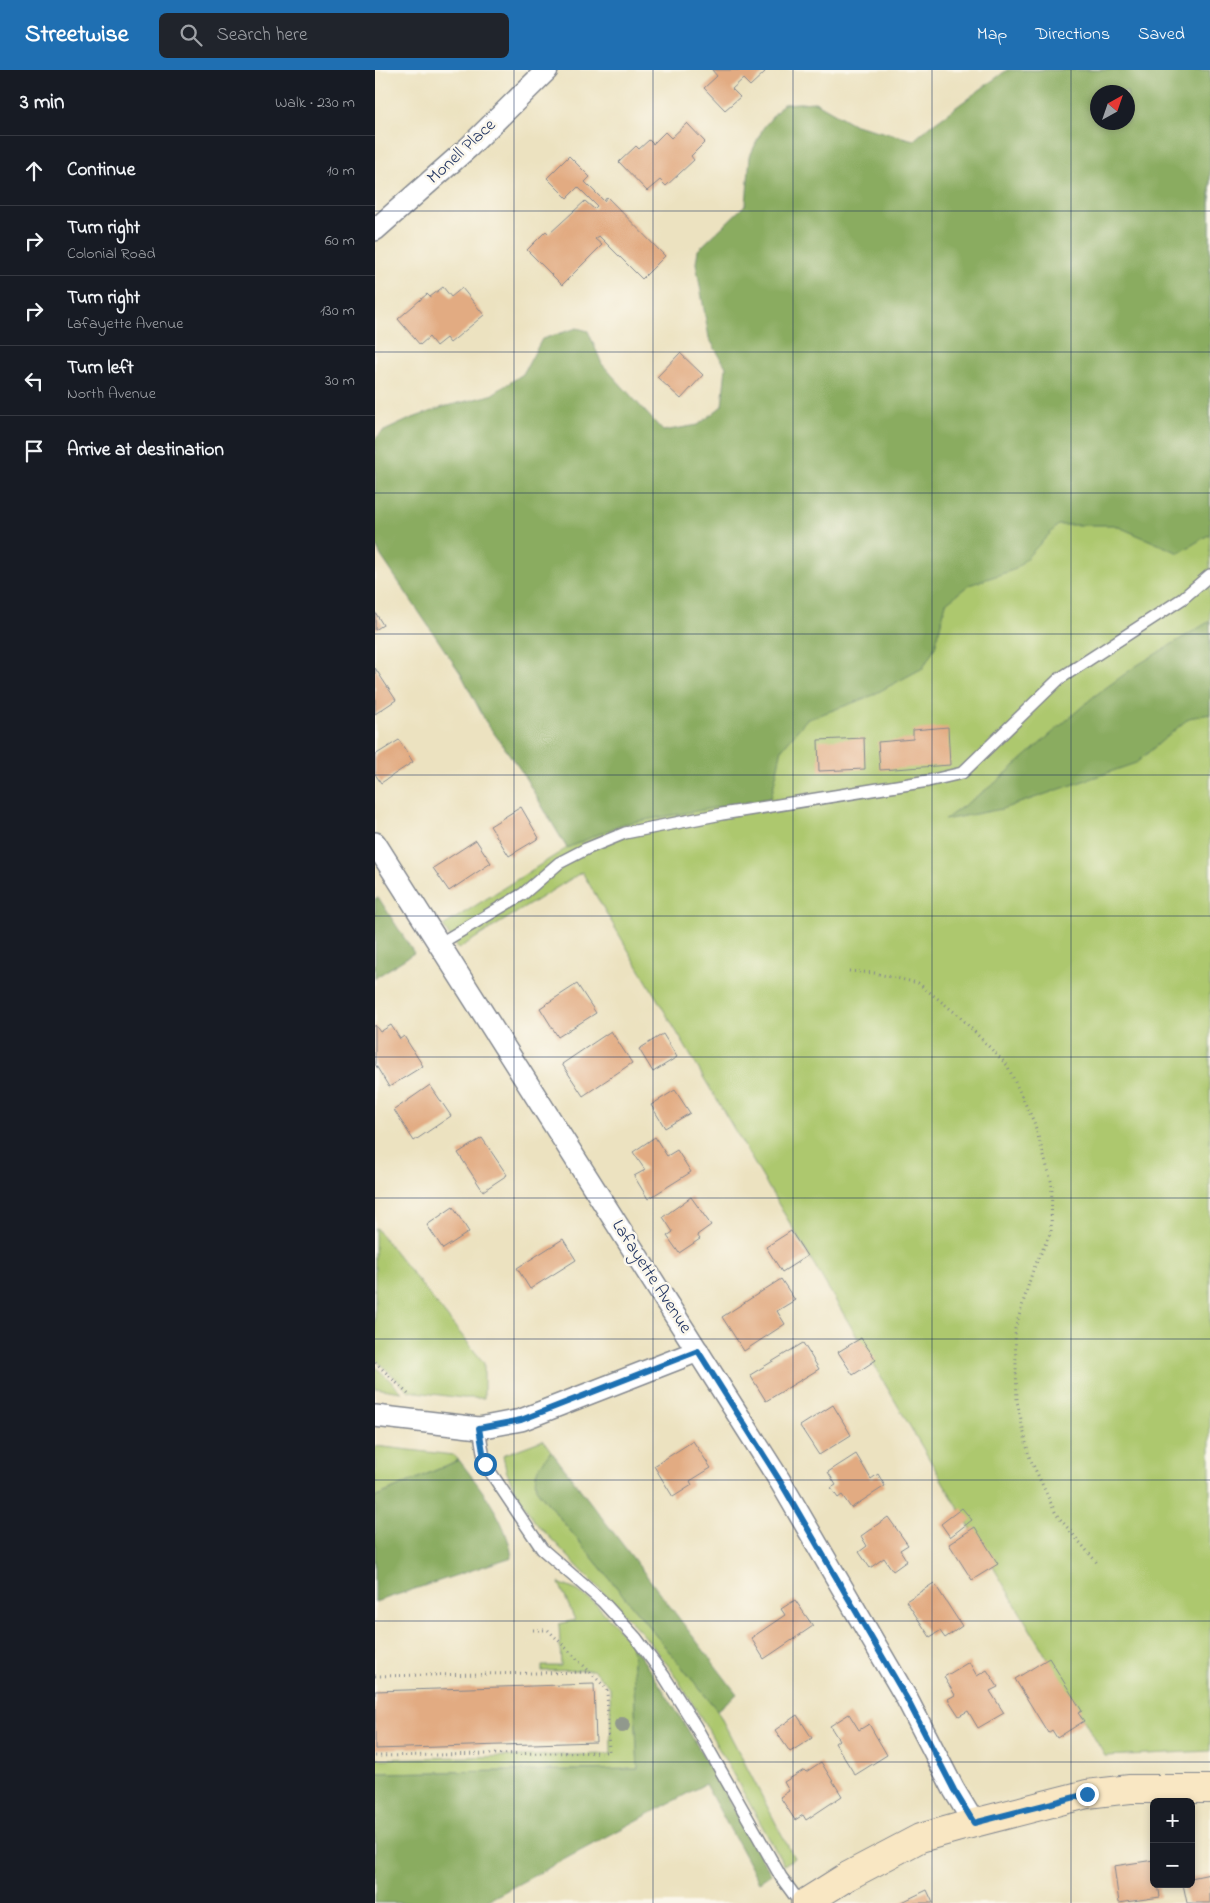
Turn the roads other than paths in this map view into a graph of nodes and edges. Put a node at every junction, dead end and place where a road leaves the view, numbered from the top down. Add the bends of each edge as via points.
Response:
1 (547, 70) edge
2 (375, 230) edge
3 (1210, 574) edge
4 (375, 843) edge
5 (439, 944) junction
6 (698, 1351) junction
7 (375, 1416) edge
8 (479, 1428) junction
9 (1210, 1789) edge
10 (974, 1823) junction
11 (800, 1903) edge
12 (805, 1903) edge

1 - 2 street, Monell Place via 469,147
3 - 5 lane via 1182,598 1059,679 962,774 625,833 559,863 523,894
4 - 5 street, Lafayette Avenue
5 - 6 street, Lafayette Avenue
6 - 8 street via 521,1420
6 - 10 street, Lafayette Avenue via 785,1489 907,1699
7 - 8 street
8 - 11 lane via 485,1464 542,1549 601,1600 636,1638 664,1676 781,1877
9 - 10 main road via 1130,1789 1087,1794
10 - 12 main road via 920,1838

